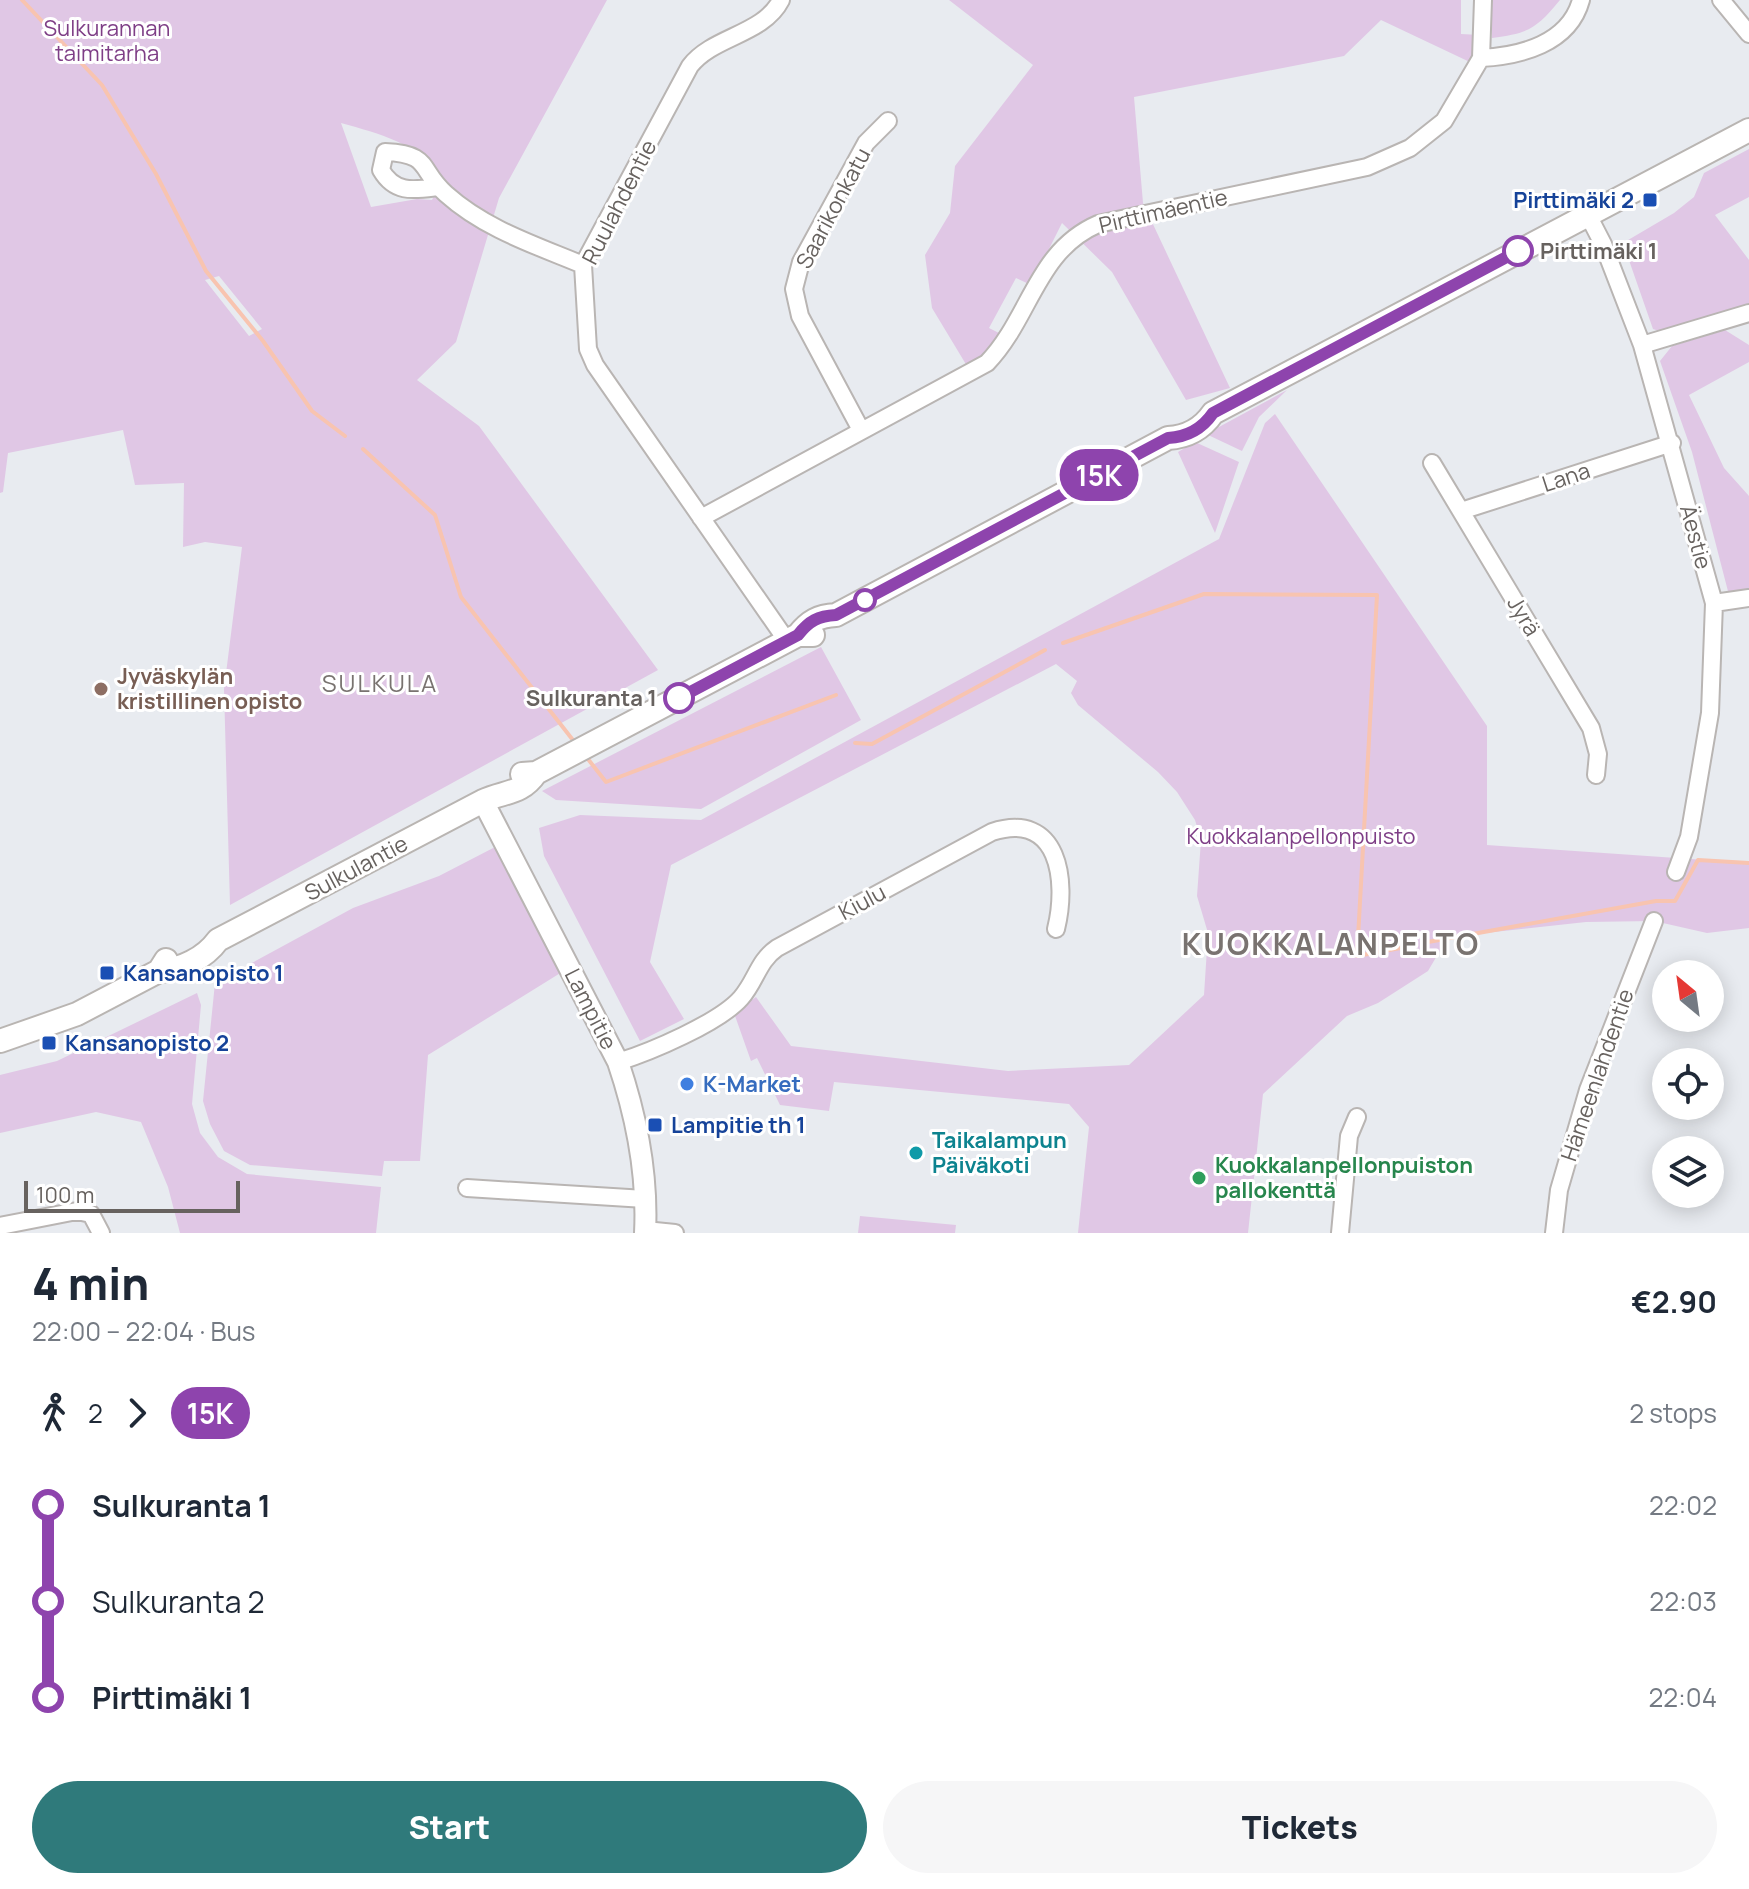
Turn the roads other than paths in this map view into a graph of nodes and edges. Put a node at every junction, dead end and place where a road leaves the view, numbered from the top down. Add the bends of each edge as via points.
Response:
1 (781, 0) edge
2 (1483, 0) edge
3 (1581, 0) edge
4 (1721, 0) edge
5 (1749, 34) edge
6 (1481, 58) junction
7 (888, 121) dead end
8 (1749, 130) edge
9 (438, 187) dead end
10 (1588, 215) junction
11 (583, 265) junction
12 (1748, 315) edge
13 (1642, 345) junction
14 (861, 430) junction
15 (1672, 443) junction
16 (1432, 463) dead end
17 (1461, 511) junction
18 (701, 518) junction
19 (1749, 598) edge
20 (1714, 603) junction
21 (793, 638) junction
22 (1596, 775) dead end
23 (488, 798) junction
24 (1676, 872) dead end
25 (1654, 921) dead end
26 (1056, 929) dead end
27 (0, 1041) edge
28 (618, 1062) junction
29 (1357, 1117) dead end
30 (467, 1188) dead end
31 (645, 1199) junction
32 (0, 1226) edge
33 (645, 1232) edge
34 (101, 1233) edge
35 (675, 1233) edge
36 (1340, 1233) edge
37 (1554, 1233) edge

1 - 11 street, Ruulahdentie via 746,31 700,53 690,66
2 - 6 street, Pirttimäentie
3 - 6 street via 1563,29 1538,47
4 - 5 street
6 - 14 street, Pirttimäentie via 1444,121 1410,148 1376,163 1098,224 1074,235 1056,254 987,363
7 - 14 street, Saarikonkatu via 866,143 801,262 794,289 800,316
8 - 10 main road, Sulkulantie
9 - 11 street via 471,216
10 - 13 street, Äestie
10 - 21 main road, Sulkulantie via 1213,413 1176,426 1168,438 836,615 807,623
11 - 18 street, Ruulahdentie via 588,349 595,365
12 - 13 street
13 - 15 street, Äestie
14 - 18 street, Pirttimäentie
15 - 17 street, Lana
15 - 20 street, Äestie
16 - 17 street, Jyrä
17 - 22 street, Jyrä via 1591,728 1598,754
18 - 21 street, Ruulahdentie
19 - 20 street
20 - 24 street, Äestie via 1710,713 1689,837
21 - 23 main road, Sulkulantie via 536,773 517,791
23 - 27 main road, Sulkulantie via 218,940 203,940 167,959 159,971 77,1014
23 - 28 street, Lampitie
25 - 37 street, Hämeenlahdentie via 1588,1090 1559,1190
26 - 28 street, Kiulu via 1062,889 1055,854 1031,831 1011,826 777,948 765,956 739,1000
28 - 31 street, Lampitie via 637,1130
29 - 36 street via 1349,1136
30 - 31 street
31 - 33 street, Lampitie
32 - 34 street via 77,1211 91,1214
33 - 35 street

